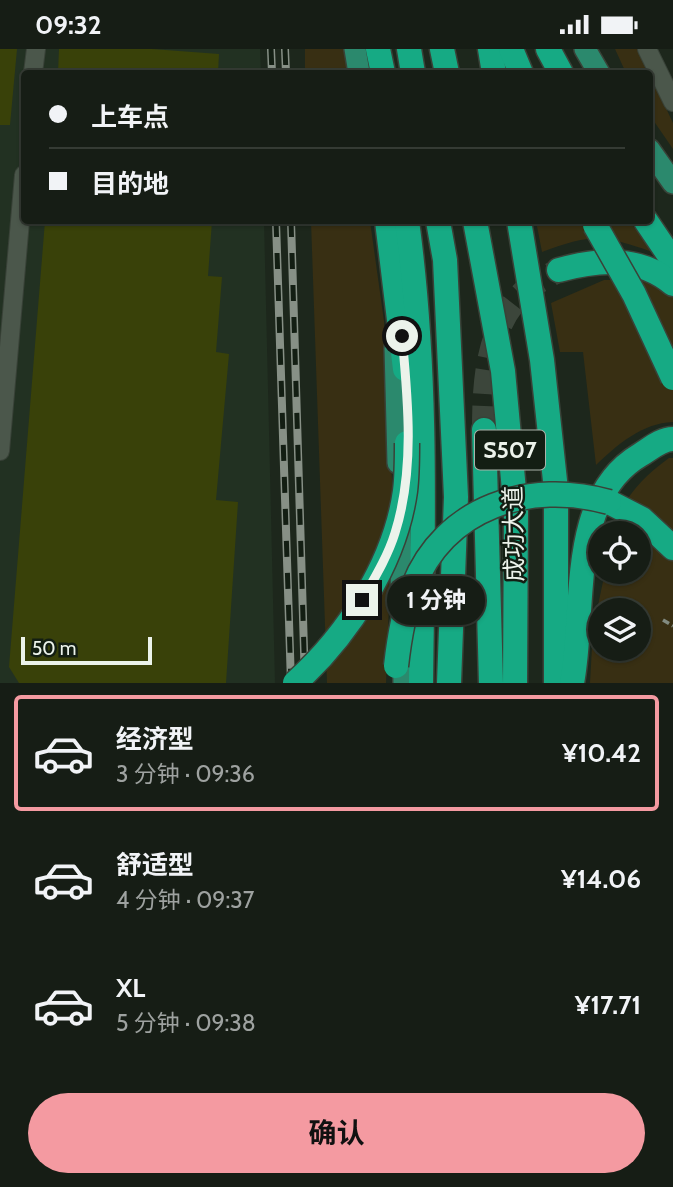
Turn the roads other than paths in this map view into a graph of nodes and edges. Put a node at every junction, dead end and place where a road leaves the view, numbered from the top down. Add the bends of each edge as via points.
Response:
1 (36, 49) edge
2 (355, 49) edge
3 (362, 49) edge
4 (378, 49) edge
5 (409, 49) edge
6 (442, 49) edge
7 (490, 49) edge
8 (511, 49) edge
9 (548, 49) edge
10 (585, 49) edge
11 (647, 49) edge
12 (33, 70) edge
13 (358, 70) edge
14 (366, 70) edge
15 (382, 70) edge
16 (412, 70) edge
17 (446, 70) edge
18 (494, 70) edge
19 (520, 70) edge
20 (559, 70) edge
21 (597, 70) edge
22 (673, 102) edge
23 (653, 155) edge
24 (673, 183) edge
25 (21, 209) edge
26 (381, 224) edge
27 (387, 224) edge
28 (407, 224) edge
29 (439, 224) edge
30 (476, 224) edge
31 (519, 224) edge
32 (594, 224) edge
33 (648, 224) edge
34 (673, 261) edge
35 (559, 270) tunnel mouth
36 (673, 284) edge
37 (673, 378) edge
38 (484, 430) tunnel mouth
39 (673, 439) edge
40 (0, 451) edge
41 (673, 548) edge
42 (295, 683) edge
43 (396, 683) edge
44 (404, 683) edge
45 (421, 683) edge
46 (449, 683) edge
47 (491, 683) edge
48 (515, 683) edge
49 (556, 683) edge
50 (572, 683) edge

1 - 12 street
2 - 13 main road
3 - 14 highway
4 - 15 highway
5 - 16 highway
6 - 17 highway
7 - 18 highway
8 - 19 highway
9 - 20 highway
10 - 21 main road
11 - 22 street
23 - 24 main road
25 - 40 street
26 - 44 main road via 394,331
27 - 42 highway, bridge via 401,315 405,491 395,534 380,567 335,642
28 - 45 highway via 419,331 424,511
29 - 46 highway via 445,260 456,497
30 - 48 highway, 成功大道 / S507 via 503,372 516,512
31 - 49 highway, 成功大道 / S507 via 542,360 556,490
32 - 37 highway, bridge via 634,294
33 - 34 highway
35 - 36 highway via 591,261 626,261 658,272
38 - 47 highway
39 - 50 highway via 631,460 607,484 591,518
41 - 43 highway, bridge via 642,519 589,496 538,493 503,501 445,538 427,561 413,587 400,630

